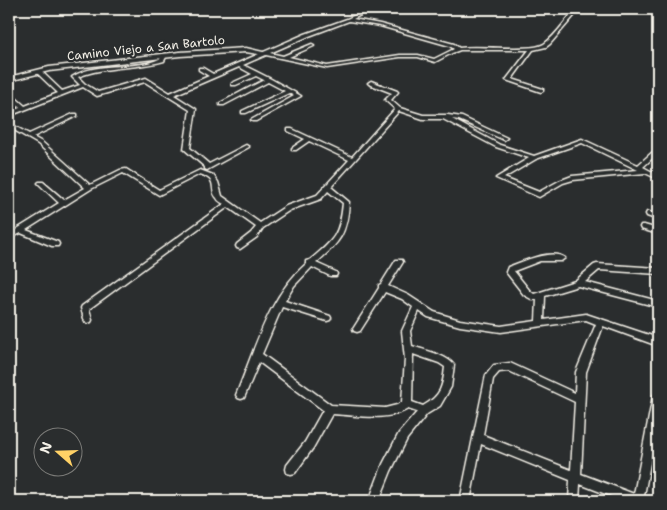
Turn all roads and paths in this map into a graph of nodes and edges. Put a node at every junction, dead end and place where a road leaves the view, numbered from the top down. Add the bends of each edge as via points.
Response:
1 (370, 9) edge
2 (578, 9) edge
3 (645, 9) edge
4 (658, 11) edge
5 (349, 20) junction
6 (312, 45) dead end
7 (457, 49) junction
8 (531, 50) junction
9 (264, 53) junction
10 (164, 57) junction
11 (285, 57) junction
12 (239, 65) junction
13 (201, 69) dead end
14 (38, 72) junction
15 (257, 74) junction
16 (212, 76) junction
17 (9, 79) edge
18 (269, 80) junction
19 (371, 83) dead end
20 (234, 84) dead end
21 (83, 85) junction
22 (289, 90) junction
23 (541, 90) dead end
24 (61, 93) junction
25 (170, 95) junction
26 (14, 99) dead end
27 (222, 104) dead end
28 (24, 108) junction
29 (398, 110) junction
30 (244, 112) dead end
31 (9, 114) edge
32 (75, 115) dead end
33 (444, 117) junction
34 (254, 120) dead end
35 (9, 125) edge
36 (290, 130) dead end
37 (30, 136) junction
38 (504, 138) dead end
39 (309, 139) junction
40 (246, 147) dead end
41 (294, 148) dead end
42 (658, 150) edge
43 (534, 158) junction
44 (352, 159) junction
45 (209, 167) junction
46 (638, 168) junction
47 (646, 171) junction
48 (200, 172) junction
49 (658, 177) edge
50 (40, 183) dead end
51 (89, 188) junction
52 (328, 188) junction
53 (63, 203) junction
54 (228, 204) junction
55 (649, 214) dead end
56 (658, 218) edge
57 (260, 226) junction
58 (644, 227) dead end
59 (20, 230) junction
60 (658, 232) edge
61 (9, 237) edge
62 (55, 244) dead end
63 (240, 246) dead end
64 (561, 258) dead end
65 (399, 262) dead end
66 (309, 263) junction
67 (658, 271) edge
68 (333, 274) dead end
69 (578, 283) junction
70 (382, 287) junction
71 (540, 296) junction
72 (281, 303) junction
73 (658, 304) edge
74 (417, 306) junction
75 (327, 318) dead end
76 (88, 320) dead end
77 (540, 322) junction
78 (601, 322) junction
79 (358, 329) dead end
80 (658, 342) edge
81 (409, 349) junction
82 (258, 356) junction
83 (241, 395) dead end
84 (658, 396) edge
85 (579, 399) junction
86 (407, 404) junction
87 (328, 409) junction
88 (424, 412) junction
89 (478, 438) junction
90 (291, 469) dead end
91 (575, 477) junction
92 (374, 501) edge
93 (465, 501) edge
94 (574, 501) edge
95 (638, 501) edge

1 - 5 street
2 - 8 street via 546,45
3 - 4 street
5 - 7 street via 380,25
5 - 9 street
6 - 11 street
7 - 8 street via 519,47
7 - 11 street, Camino Viejo a San Bartolo via 436,61 400,56 332,67
8 - 23 street via 509,80
9 - 10 street, Camino Viejo a San Bartolo via 239,51
9 - 11 street, Camino Viejo a San Bartolo
9 - 12 street
10 - 14 street, Camino Viejo a San Bartolo
10 - 21 street via 125,68 95,69 74,77
12 - 15 street
12 - 16 street
13 - 16 street
14 - 17 street, Camino Viejo a San Bartolo
14 - 24 street
15 - 18 street
15 - 20 street
16 - 25 street
18 - 22 street
18 - 27 street
19 - 29 street via 395,92 388,100
21 - 24 street
21 - 25 street via 97,94 146,80
22 - 30 street
22 - 34 street via 298,96
24 - 28 street
25 - 45 street via 193,109 187,149
26 - 28 street
28 - 31 street
29 - 33 street via 423,117
29 - 44 street
32 - 37 street
33 - 38 street via 460,118
33 - 43 street via 498,146
35 - 37 street
36 - 39 street
37 - 51 street
39 - 41 street
39 - 44 street
40 - 45 street
42 - 46 street
43 - 46 street via 582,141
43 - 47 street via 499,178 539,195 572,178
44 - 52 street
45 - 48 street
46 - 47 street
47 - 49 street
48 - 51 street via 159,193 126,171
48 - 54 street via 211,176 218,194
50 - 53 street
51 - 53 street
52 - 57 street via 314,200 288,208
52 - 66 street via 346,202 343,226 333,243
53 - 59 street
54 - 57 street
54 - 76 street via 85,308
55 - 56 street
57 - 63 street
58 - 60 street
59 - 61 street
59 - 62 street
64 - 71 street via 539,258 511,270 527,294
65 - 70 street
66 - 68 street
66 - 72 street via 291,284
67 - 69 street via 597,267
69 - 71 street
69 - 73 street
70 - 74 street via 395,291
70 - 79 street
71 - 77 street
72 - 75 street
72 - 82 street via 261,341
74 - 77 street via 442,319 477,326 501,329
74 - 81 street via 406,332
77 - 78 street via 586,317
78 - 80 street
78 - 85 street via 581,372
81 - 86 street
81 - 88 street via 450,365 448,384 437,403
82 - 83 street
82 - 87 street
84 - 95 street
85 - 89 street via 510,367 497,368 489,378
85 - 91 street
86 - 87 street via 379,413
86 - 88 street
87 - 90 street via 309,445
88 - 92 street via 403,436
89 - 91 street
89 - 93 street
91 - 94 street
91 - 95 street

